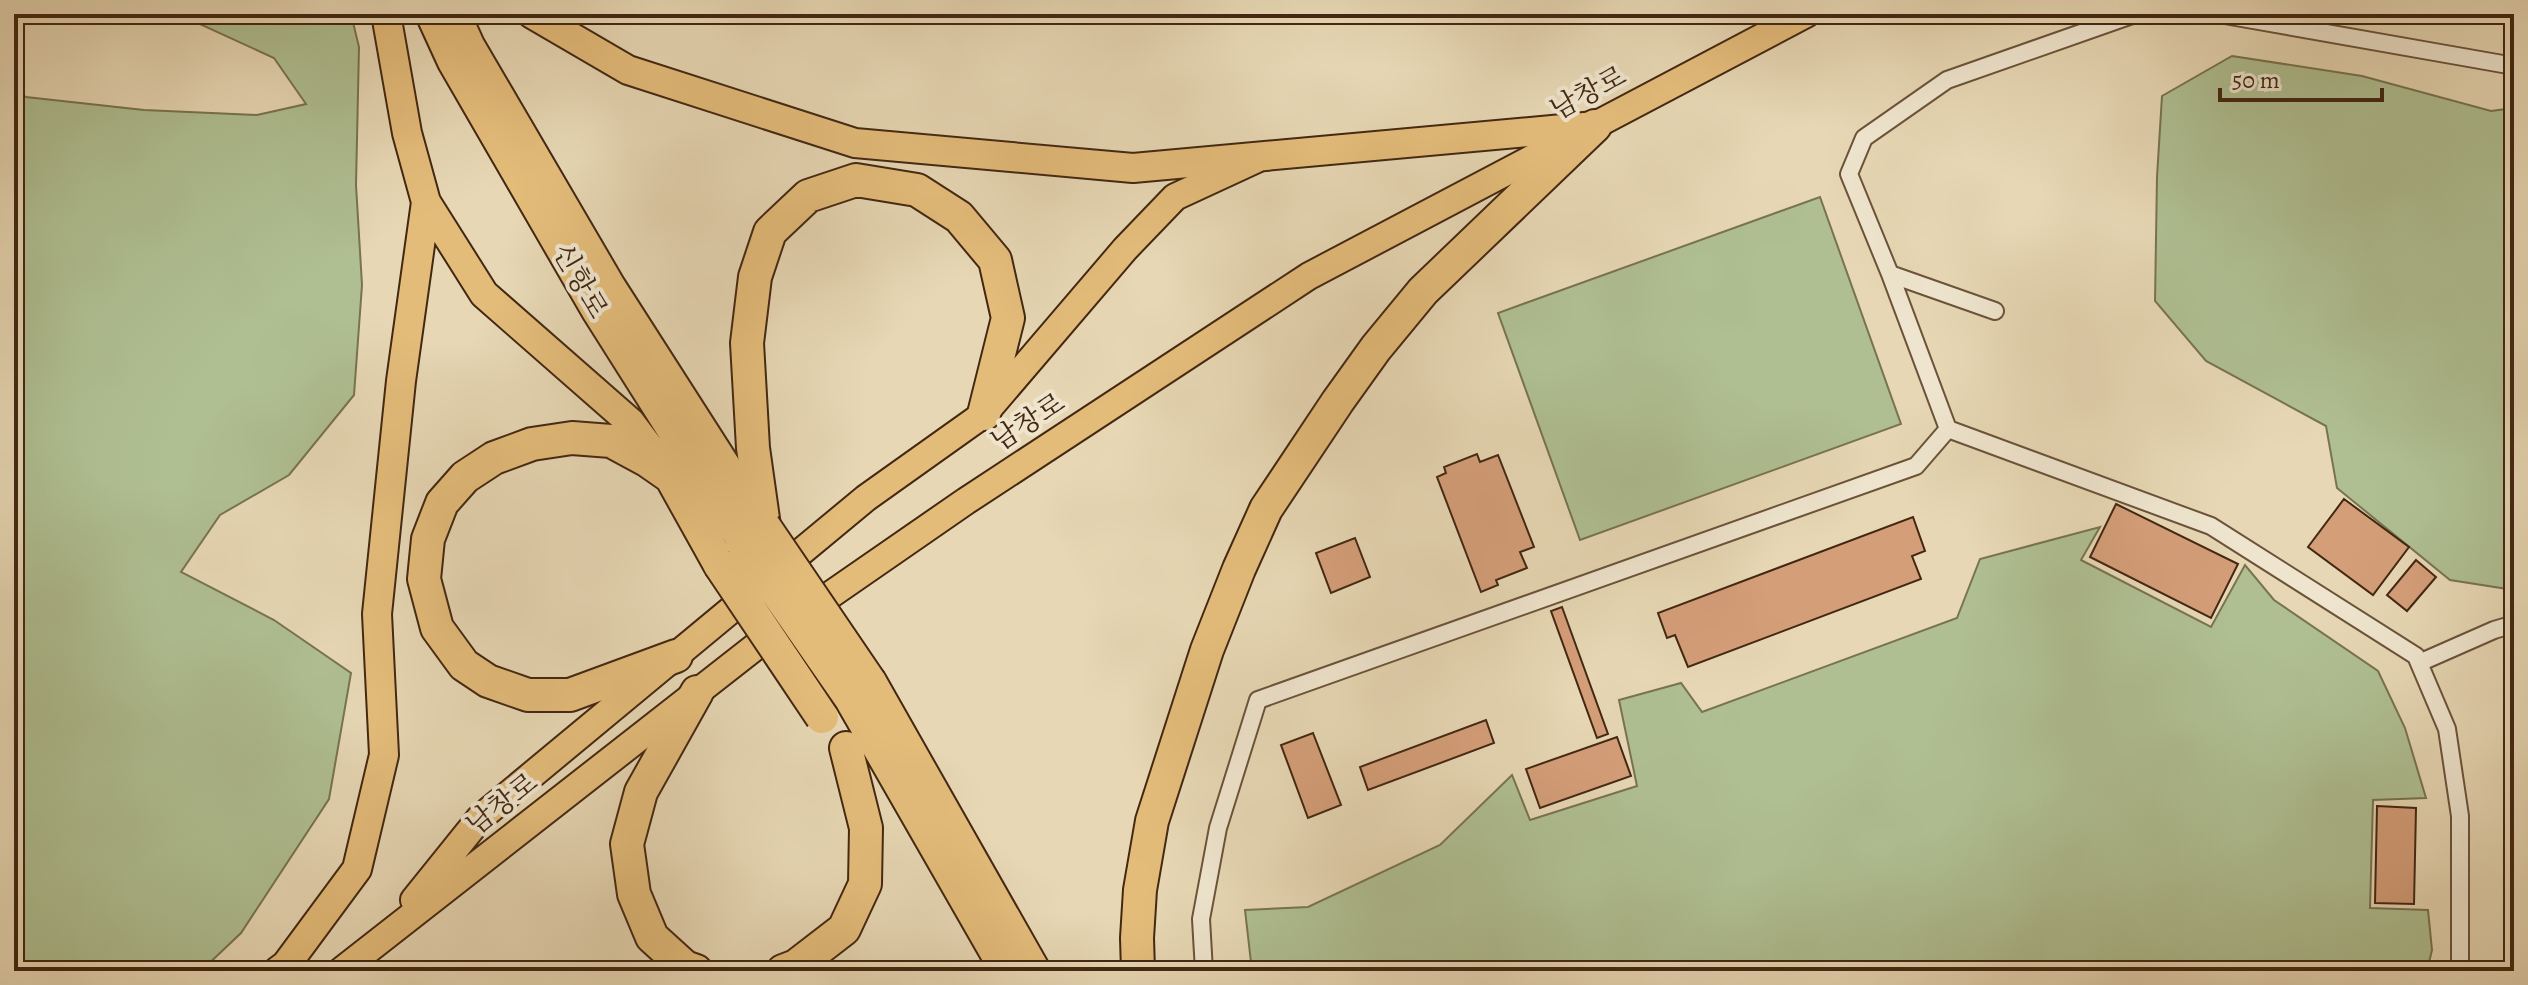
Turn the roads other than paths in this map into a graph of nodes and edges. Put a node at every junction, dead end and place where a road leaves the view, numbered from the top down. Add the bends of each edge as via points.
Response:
1 (386, 14) edge
2 (430, 14) edge
3 (456, 14) edge
4 (532, 14) edge
5 (1806, 14) edge
6 (2135, 14) edge
7 (2219, 14) edge
8 (2514, 66) edge
9 (1595, 126) junction
10 (1263, 156) junction
11 (426, 202) junction
12 (1890, 274) junction
13 (1995, 311) dead end
14 (984, 414) junction
15 (1948, 429) junction
16 (671, 477) junction
17 (753, 534) junction
18 (2514, 624) edge
19 (676, 656) junction
20 (2419, 663) junction
21 (861, 691) junction
22 (697, 692) junction
23 (846, 748) junction
24 (974, 912) junction
25 (384, 937) junction
26 (2460, 968) dead end
27 (278, 971) edge
28 (341, 971) edge
29 (696, 971) edge
30 (783, 971) edge
31 (1007, 971) edge
32 (1034, 971) edge
33 (1138, 971) edge
34 (1204, 971) edge

1 - 11 highway via 407,133
2 - 17 highway, 신항로 via 452,62 596,311
3 - 17 highway, 신항로
4 - 10 highway via 628,70 855,143 1133,168
5 - 9 main road, 남창로
6 - 12 street via 1947,80 1864,138 1849,174
7 - 8 street
9 - 10 highway
9 - 22 main road, 남창로 via 1309,276 966,501
9 - 33 highway via 1423,291 1376,348 1266,509 1207,650 1152,821 1140,890
10 - 14 main road via 1175,197
11 - 16 highway via 484,294 630,422
11 - 27 highway via 377,614 384,755 357,869
12 - 13 street
12 - 15 street
14 - 17 highway via 1008,318 995,260 959,217 917,190 856,180 808,196 770,232 755,277 747,343
14 - 19 main road via 866,498
15 - 20 street via 2211,526 2416,656
15 - 34 street via 1916,466 1258,700 1218,828 1201,919
16 - 19 highway via 611,441 572,438 532,444 494,458 465,477 442,503 428,539 424,579 437,628 464,665 488,681 528,695 570,695
16 - 23 highway, bridge via 720,565
17 - 21 highway, bridge
18 - 20 street
19 - 25 main road via 480,818
20 - 26 street via 2447,729 2460,816
21 - 24 highway
21 - 32 highway
22 - 25 main road, 남창로
22 - 29 highway via 641,792 627,844 634,894 652,937
23 - 24 highway
23 - 30 highway via 866,828 865,884 844,929
24 - 31 highway
25 - 28 main road, 남창로

